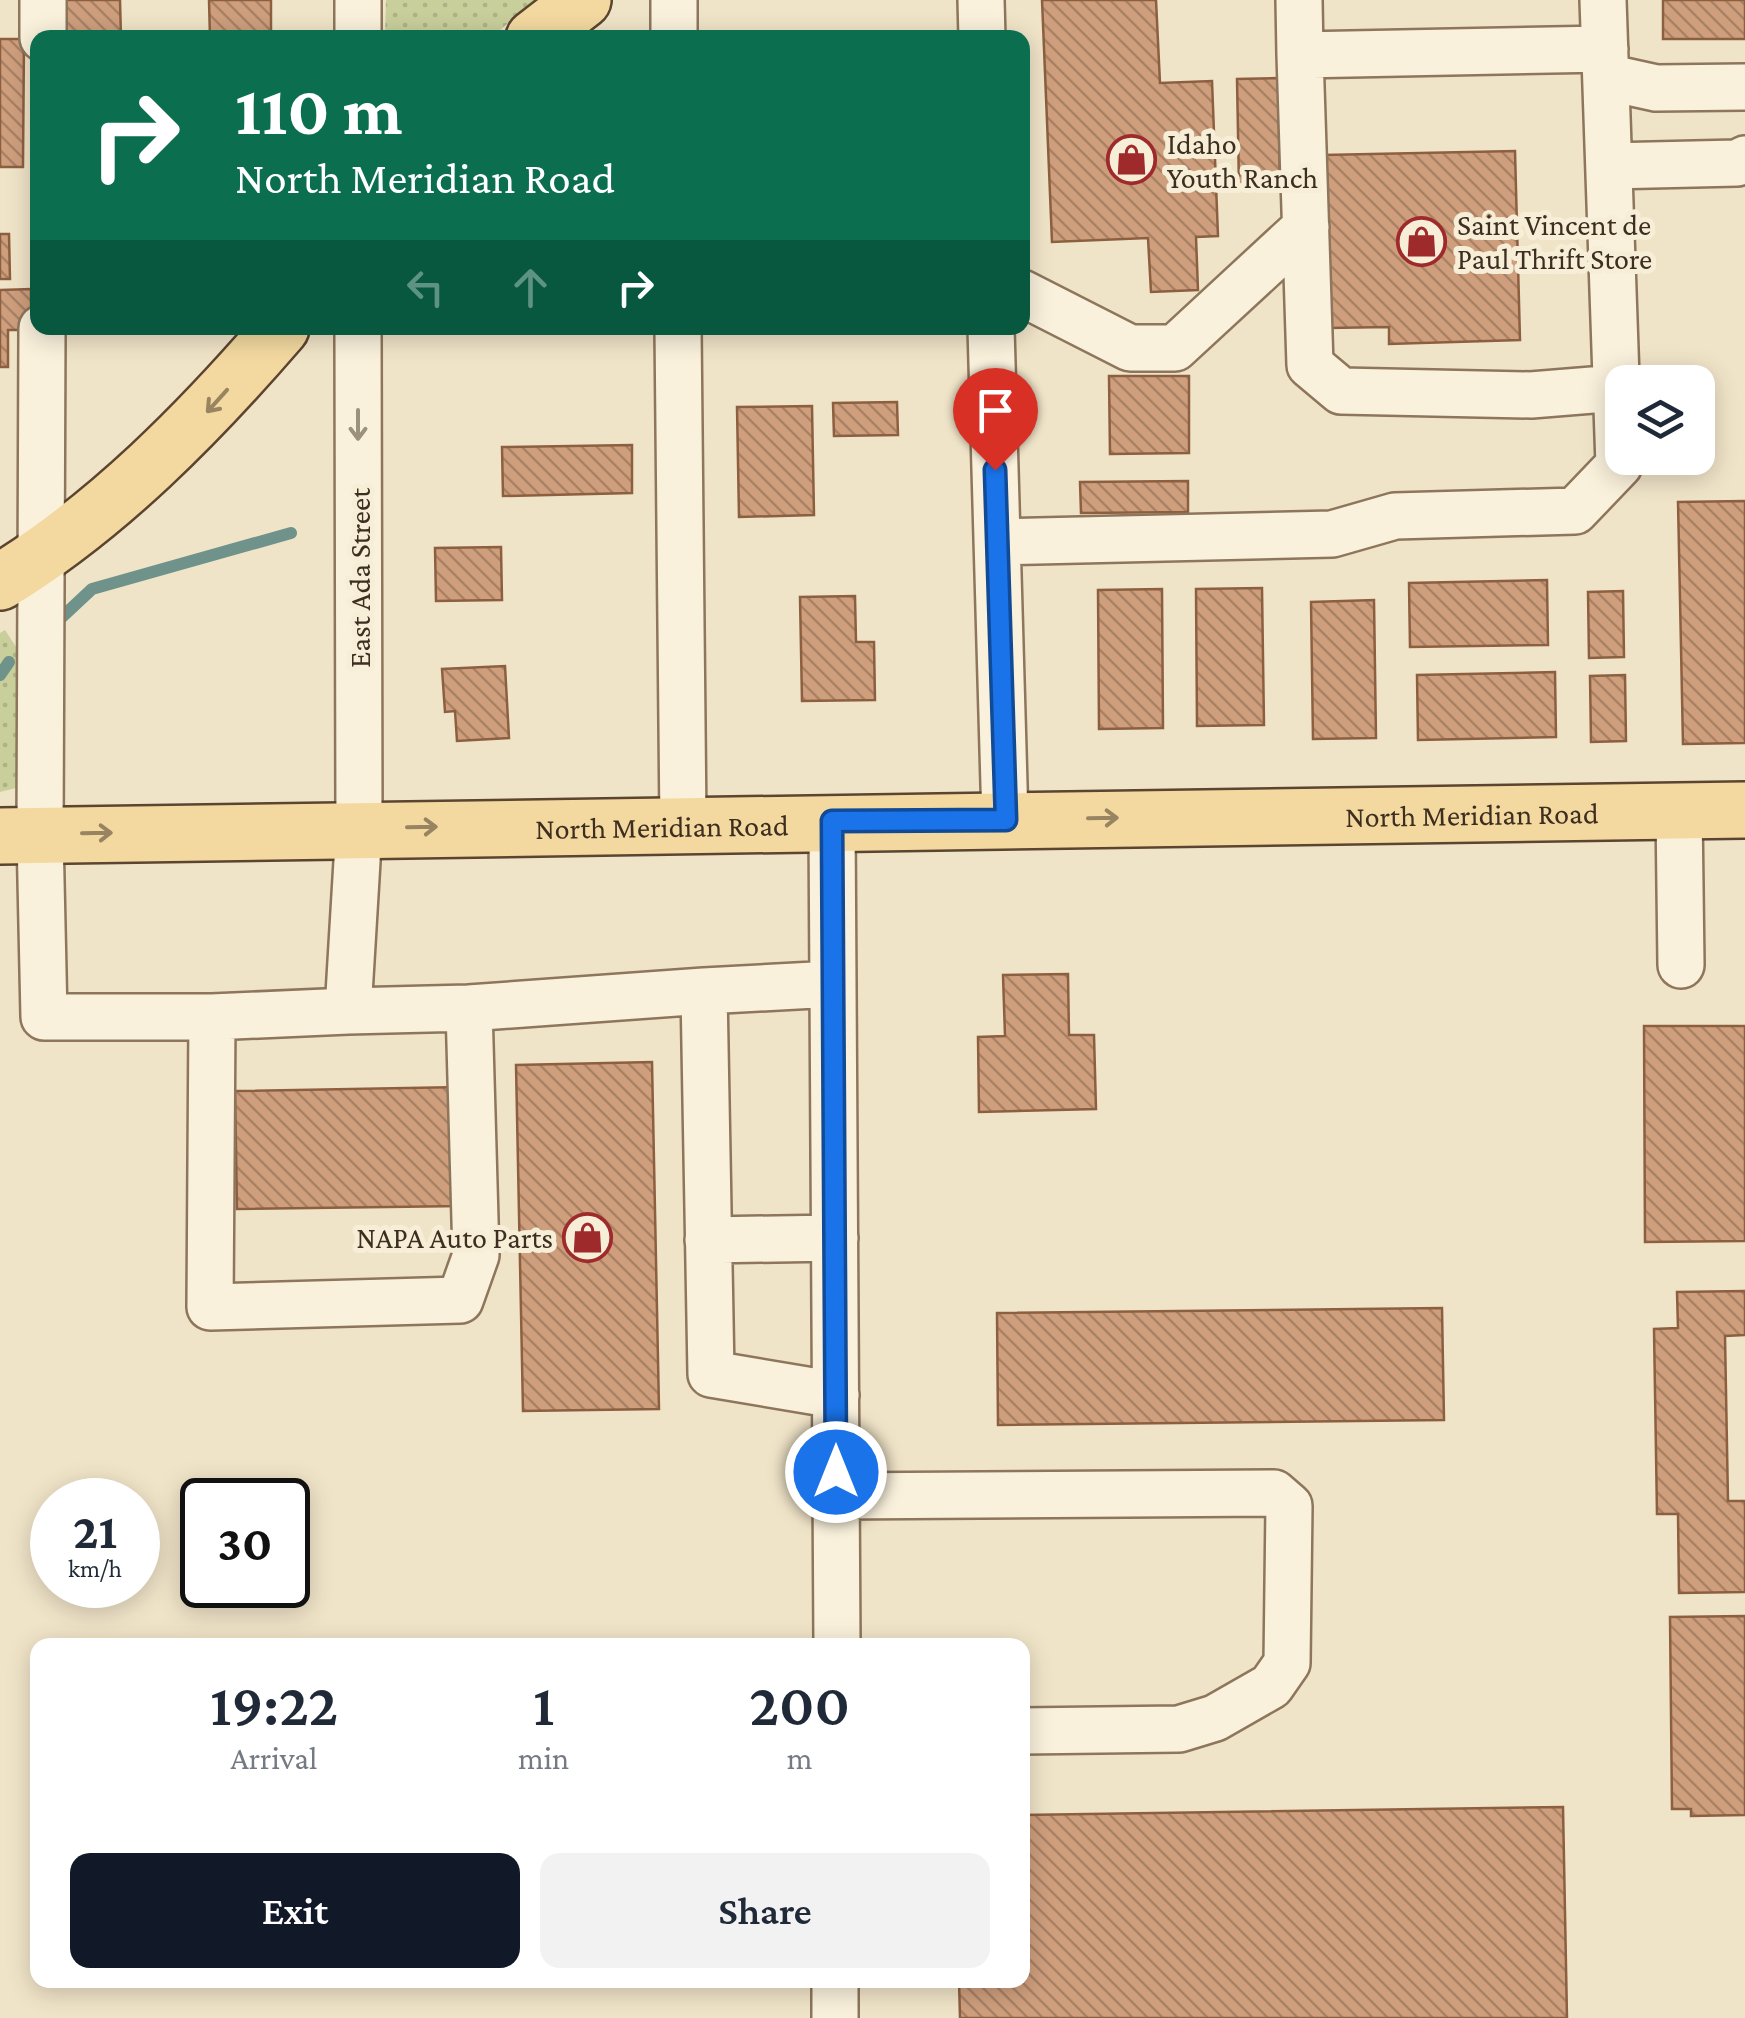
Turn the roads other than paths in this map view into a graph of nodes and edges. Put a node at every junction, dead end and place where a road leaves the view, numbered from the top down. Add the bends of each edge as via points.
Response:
1 (43, 0) edge
2 (358, 0) edge
3 (583, 0) edge
4 (674, 0) edge
5 (981, 0) edge
6 (1299, 0) edge
7 (1603, 0) edge
8 (43, 30) edge
9 (358, 30) edge
10 (544, 30) edge
11 (674, 30) edge
12 (982, 30) edge
13 (1300, 55) junction
14 (1605, 63) junction
15 (1745, 86) edge
16 (1745, 159) edge
17 (1609, 166) junction
18 (1306, 227) junction
19 (1030, 297) edge
20 (41, 335) edge
21 (275, 335) edge
22 (358, 335) edge
23 (678, 335) edge
24 (991, 335) edge
25 (1616, 365) edge
26 (1605, 407) edge
27 (1609, 475) edge
28 (997, 542) junction
29 (20, 570) edge
30 (1745, 810) edge
31 (1678, 811) junction
32 (1006, 820) junction
33 (832, 821) junction
34 (684, 824) junction
35 (359, 828) junction
36 (20, 835) edge
37 (1680, 965) dead end
38 (833, 984) junction
39 (704, 991) junction
40 (469, 1008) junction
41 (348, 1011) junction
42 (212, 1017) junction
43 (835, 1238) junction
44 (708, 1240) junction
45 (836, 1395) junction
46 (836, 1496) junction
47 (837, 1638) edge
48 (1030, 1731) edge
49 (835, 1988) edge
50 (835, 2018) edge

1 - 8 street
2 - 9 street
3 - 10 main road
4 - 11 street
5 - 12 street
6 - 13 street
7 - 14 street
13 - 14 street
13 - 18 street
14 - 15 street via 1656,88
14 - 17 street
16 - 17 street
17 - 25 street
18 - 19 street via 1175,348 1130,348
18 - 26 street via 1310,364 1341,390 1531,394
20 - 29 street
21 -> 29 main road via 210,410
22 -> 35 street, East Ada Street
23 - 34 street
24 - 28 street
27 - 28 street via 1575,511 1395,516 1332,534
28 - 32 street
29 - 36 street
30 - 31 main road, North Meridian Road
32 -> 31 main road, North Meridian Road
31 - 37 street
32 - 33 main road, North Meridian Road
33 - 34 main road, North Meridian Road
33 - 38 street
35 -> 34 main road, North Meridian Road
36 -> 35 main road, North Meridian Road
35 - 41 street, East Ada Street
36 - 42 street via 44,1018
38 - 39 street
38 - 43 street
39 - 40 street
39 - 44 street
40 - 41 street
40 - 42 street via 476,1255 460,1300 210,1307
41 - 42 street
43 - 44 street
43 - 45 street
44 - 45 street via 711,1374
45 - 46 street
46 - 47 street
46 - 48 street via 1274,1492 1290,1506 1288,1663 1271,1686 1215,1718 1179,1729
49 - 50 street

